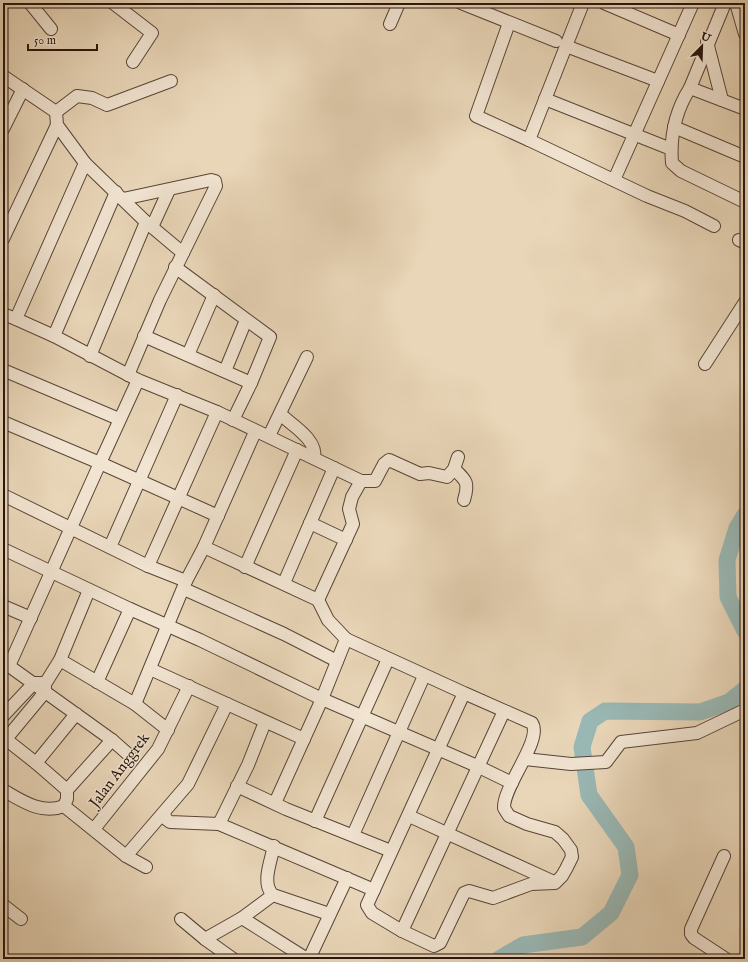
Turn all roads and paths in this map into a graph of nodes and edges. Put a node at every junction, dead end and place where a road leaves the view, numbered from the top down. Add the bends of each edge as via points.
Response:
1 (30, 3) edge
2 (113, 3) edge
3 (399, 3) edge
4 (461, 3) edge
5 (583, 3) edge
6 (604, 3) edge
7 (693, 3) edge
8 (725, 3) edge
9 (736, 3) edge
10 (509, 23) junction
11 (390, 24) dead end
12 (51, 29) dead end
13 (679, 34) junction
14 (745, 34) edge
15 (707, 42) junction
16 (561, 44) junction
17 (133, 62) dead end
18 (3, 76) edge
19 (171, 81) dead end
20 (658, 81) junction
21 (690, 88) junction
22 (23, 89) junction
23 (545, 99) junction
24 (722, 100) junction
25 (745, 109) edge
26 (56, 112) junction
27 (57, 125) junction
28 (674, 127) junction
29 (3, 129) edge
30 (635, 134) junction
31 (529, 140) junction
32 (671, 149) junction
33 (745, 157) edge
34 (85, 163) junction
35 (614, 180) junction
36 (169, 190) junction
37 (119, 196) junction
38 (745, 202) edge
39 (149, 224) junction
40 (714, 226) dead end
41 (3, 239) edge
42 (182, 253) junction
43 (175, 267) junction
44 (214, 295) junction
45 (745, 302) edge
46 (3, 314) edge
47 (16, 319) junction
48 (246, 320) junction
49 (54, 336) junction
50 (144, 336) junction
51 (188, 355) junction
52 (90, 356) junction
53 (307, 357) dead end
54 (705, 364) dead end
55 (3, 370) edge
56 (224, 371) junction
57 (133, 377) junction
58 (251, 383) junction
59 (177, 395) junction
60 (217, 412) junction
61 (280, 414) junction
62 (119, 419) junction
63 (233, 420) junction
64 (3, 422) edge
65 (255, 432) junction
66 (269, 436) junction
67 (297, 450) junction
68 (314, 458) junction
69 (100, 463) junction
70 (334, 468) junction
71 (140, 481) junction
72 (361, 481) junction
73 (3, 495) edge
74 (178, 499) junction
75 (464, 500) dead end
76 (218, 516) junction
77 (310, 523) junction
78 (70, 528) junction
79 (346, 540) junction
80 (110, 547) junction
81 (204, 547) junction
82 (3, 549) edge
83 (148, 566) junction
84 (245, 567) junction
85 (51, 572) junction
86 (284, 583) junction
87 (185, 585) junction
88 (89, 590) junction
89 (318, 600) junction
90 (3, 606) edge
91 (130, 609) junction
92 (31, 618) junction
93 (169, 626) junction
94 (346, 639) junction
95 (388, 659) junction
96 (60, 660) junction
97 (337, 661) junction
98 (6, 665) edge
99 (150, 669) junction
100 (424, 676) junction
101 (96, 682) junction
102 (42, 686) junction
103 (189, 686) junction
104 (464, 693) junction
105 (322, 699) junction
106 (135, 704) junction
107 (227, 704) junction
108 (745, 710) edge
109 (504, 711) junction
110 (76, 714) junction
111 (3, 716) edge
112 (362, 716) junction
113 (265, 722) junction
114 (168, 730) junction
115 (400, 733) junction
116 (4, 738) edge
117 (304, 739) junction
118 (112, 740) junction
119 (439, 751) junction
120 (129, 754) dead end
121 (524, 758) junction
122 (36, 763) junction
123 (477, 766) junction
124 (512, 783) junction
125 (238, 786) junction
126 (3, 790) edge
127 (67, 790) junction
128 (275, 803) junction
129 (64, 806) junction
130 (164, 814) junction
131 (409, 816) junction
132 (315, 821) junction
133 (219, 824) junction
134 (94, 829) junction
135 (447, 832) junction
136 (353, 835) junction
137 (274, 846) junction
138 (391, 851) junction
139 (126, 856) junction
140 (724, 856) dead end
141 (146, 867) dead end
142 (347, 878) junction
143 (554, 883) junction
144 (374, 890) junction
145 (272, 896) junction
146 (3, 905) edge
147 (329, 914) junction
148 (242, 918) junction
149 (21, 919) dead end
150 (181, 919) dead end
151 (402, 931) junction
152 (205, 939) junction
153 (232, 959) edge
154 (308, 959) edge
155 (726, 959) edge

1 - 12 street
2 - 17 street via 152,33
3 - 11 street
4 - 10 street
5 - 16 street
6 - 13 street
7 - 13 street
8 - 15 street
9 - 14 street
10 - 16 street
10 - 31 street via 476,116
13 - 20 street
15 - 21 street
15 - 24 street
16 - 20 street
16 - 23 street
18 - 22 street
19 - 26 street via 107,105 92,98 77,96
20 - 30 street
21 - 24 street
21 - 28 street
22 - 26 street
22 - 29 street
23 - 30 street
23 - 31 street
24 - 25 street
26 - 27 street
27 - 34 street
27 - 41 street
28 - 32 street
28 - 33 street
30 - 32 street
30 - 35 street
31 - 35 street
32 - 38 street via 672,163 677,169
34 - 37 street
34 - 47 street
35 - 40 street
36 - 37 street
36 - 39 street
36 - 42 street via 211,180 216,182
37 - 39 street
37 - 49 street
39 - 42 street
39 - 52 street
42 - 43 street
43 - 44 street
43 - 50 street
44 - 48 street
44 - 51 street
45 - 54 street
46 - 47 street
47 - 49 street
48 - 56 street
48 - 58 street via 270,337
49 - 52 street
50 - 51 street
50 - 57 street
51 - 56 street
52 - 57 street
53 - 61 street
55 - 62 street
56 - 58 street
57 - 59 street
57 - 62 street
58 - 63 street
59 - 60 street
59 - 71 street
60 - 63 street
60 - 74 street
61 - 66 street
61 - 68 street via 311,442 316,452
62 - 69 street
63 - 65 street
64 - 69 street
65 - 66 street
65 - 76 street
66 - 67 street
67 - 68 street
67 - 84 street
68 - 70 street
69 - 71 street
69 - 78 street
70 - 72 street
70 - 77 street
71 - 74 street
71 - 80 street
72 - 75 street via 374,481 389,460 422,474 446,477 456,463 468,487
72 - 79 street via 349,509 352,524
73 - 78 street
74 - 76 street
74 - 83 street
76 - 81 street
77 - 79 street
77 - 86 street
78 - 80 street
78 - 85 street
79 - 89 street
80 - 83 street
81 - 84 street
81 - 87 street
82 - 85 street
83 - 87 street
84 - 86 street
85 - 88 street
85 - 92 street
86 - 89 street
87 - 93 street
87 - 97 street
88 - 91 street
88 - 96 street
89 - 94 street via 328,620
90 - 92 street
91 - 93 street
91 - 101 street
92 - 98 street
93 - 99 street
93 - 105 street
94 - 95 street
94 - 97 street
95 - 100 street
95 - 112 street
96 - 101 street
96 - 102 street
97 - 105 street
98 - 102 street
99 - 103 street
99 - 106 street
100 - 104 street
100 - 115 street
101 - 106 street
102 - 110 street
102 - 111 street
102 - 116 street
103 - 107 street
103 - 114 street, Jalan Anggrek
104 - 109 street
104 - 119 street
105 - 112 street
105 - 117 street
106 - 114 street
107 - 113 street
107 - 130 street via 194,774
108 - 121 street via 697,733 621,742 606,762 570,764
109 - 121 street via 532,723 535,727
109 - 123 street
110 - 118 street
110 - 122 street
112 - 115 street
112 - 132 street
113 - 117 street
113 - 125 street
114 - 134 street, Jalan Anggrek via 144,768
115 - 119 street
115 - 136 street
116 - 122 street
117 - 128 street
118 - 120 street
118 - 127 street
119 - 123 street
119 - 131 street
121 - 124 street
122 - 127 street
123 - 124 street
123 - 135 street
124 - 143 street via 504,802 504,808 509,816 555,832 571,850 572,857 566,869
125 - 128 street
125 - 133 street
126 - 129 street via 42,809 54,810
127 - 129 street
128 - 132 street
129 - 134 street
130 - 133 street via 170,822
130 - 139 street
131 - 135 street
131 - 138 street
132 - 136 street
133 - 137 street
134 - 139 street
135 - 143 street
135 - 151 street
136 - 138 street
137 - 142 street
137 - 145 street via 266,884
138 - 144 street
139 - 141 street
140 - 155 street via 691,934
142 - 144 street
142 - 147 street
143 - 151 street via 531,884 493,898 469,891 464,893 440,943 434,946
144 - 151 street via 367,905 368,909
145 - 147 street
145 - 148 street
146 - 149 street
147 - 154 street
148 - 152 street
148 - 154 street
150 - 152 street
152 - 153 street

